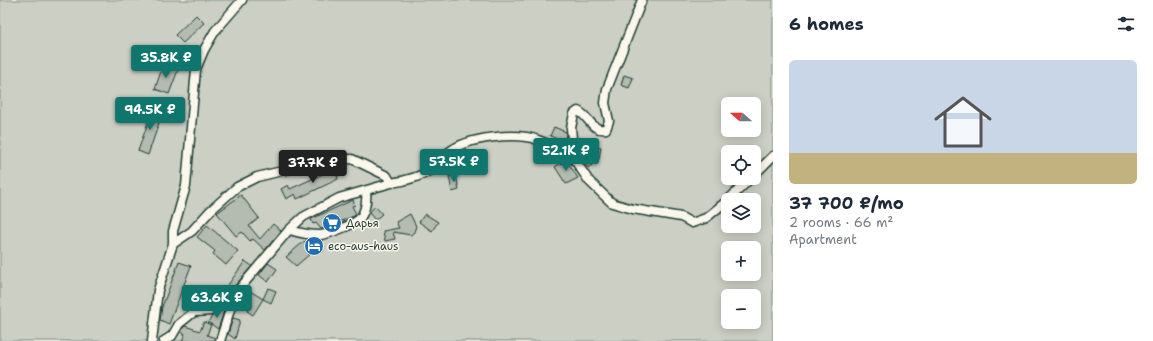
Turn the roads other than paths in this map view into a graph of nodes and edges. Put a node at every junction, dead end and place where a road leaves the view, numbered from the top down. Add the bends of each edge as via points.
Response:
1 (242, 0) edge
2 (642, 0) edge
3 (773, 156) edge
4 (574, 159) junction
5 (761, 168) edge
6 (392, 183) junction
7 (744, 185) edge
8 (366, 190) junction
9 (735, 193) edge
10 (721, 206) edge
11 (290, 230) junction
12 (173, 244) junction
13 (235, 294) junction
14 (152, 341) edge
15 (164, 341) edge
16 (220, 341) edge

1 - 12 street via 215,31 196,69 186,186 173,231
2 - 4 street via 607,89 605,103 609,124 606,129 600,129 590,123 583,114 574,114 571,128
3 - 5 street
4 - 6 street via 526,136 490,138 464,143 449,152 435,167 405,181
4 - 10 street via 581,172 598,190 612,203 620,206 667,214 692,223 706,218
6 - 8 street
6 - 12 street via 387,176 352,159 323,162 257,177 237,187 192,231
7 - 9 street
8 - 11 street via 338,198 303,217
8 - 11 street via 367,203 360,219 352,224 322,235
11 - 13 street
12 - 14 street via 158,290
13 - 15 street via 211,311 194,312
13 - 16 street

